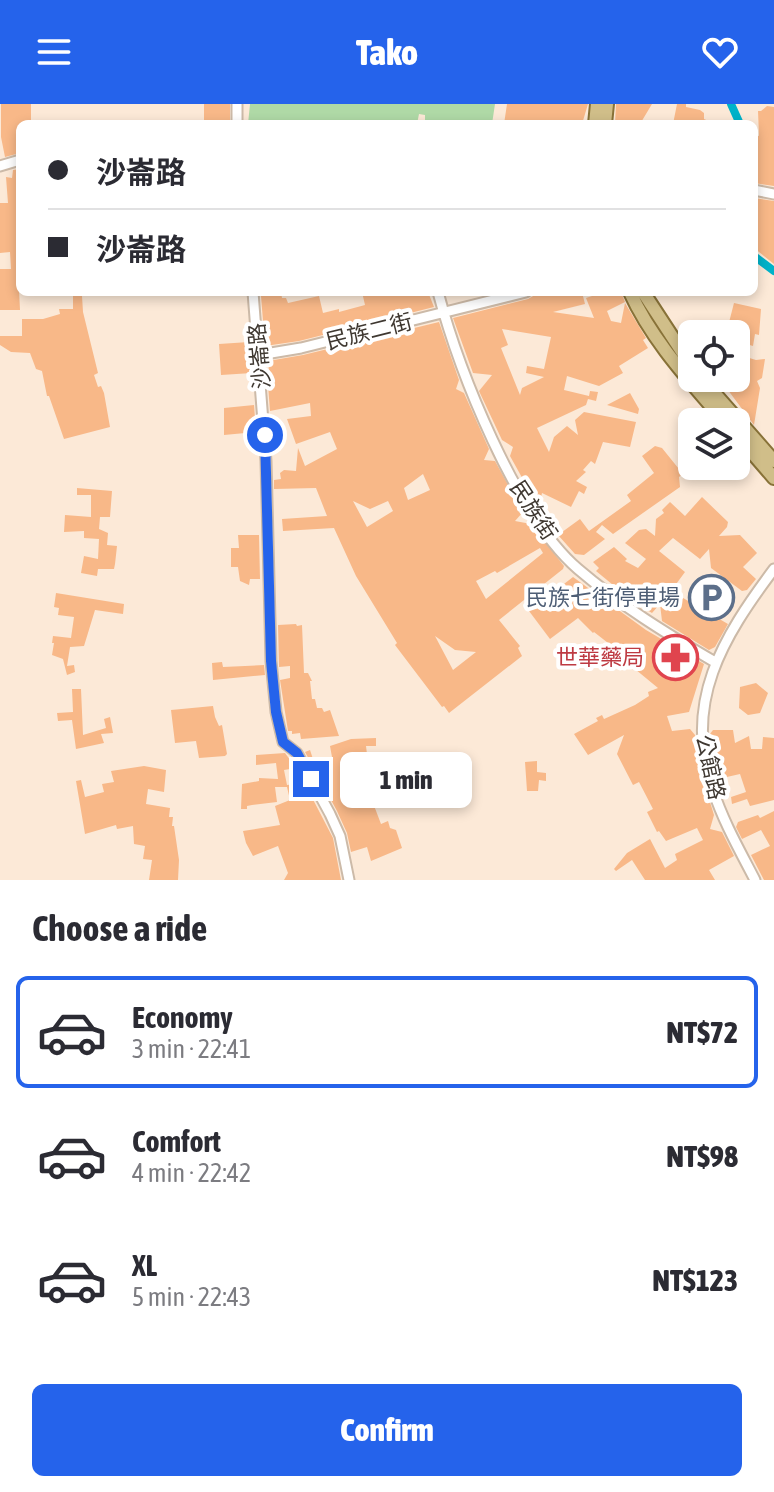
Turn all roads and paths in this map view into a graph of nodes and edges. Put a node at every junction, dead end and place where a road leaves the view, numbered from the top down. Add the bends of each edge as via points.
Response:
1 (253, 296) edge
2 (439, 296) edge
3 (509, 296) edge
4 (632, 296) edge
5 (646, 296) edge
6 (443, 312) junction
7 (678, 346) edge
8 (259, 355) junction
9 (713, 392) edge
10 (713, 408) edge
11 (750, 450) edge
12 (774, 461) edge
13 (774, 478) edge
14 (774, 569) edge
15 (715, 662) junction
16 (349, 880) edge
17 (755, 880) edge

1 - 8 street, 沙崙路
2 - 6 street, 民族街
3 - 6 street, 民族二街
4 - 10 main road via 677,366
5 - 7 main road
6 - 8 street, 民族二街
6 - 15 street, 民族街 via 499,453 546,533 576,568 650,624
8 - 16 street, 沙崙路 via 276,712 283,742 297,753 340,836
9 - 12 main road
11 - 13 main road
14 - 15 street, 公館路
15 - 17 street, 公館路 via 702,706 704,755 725,821

